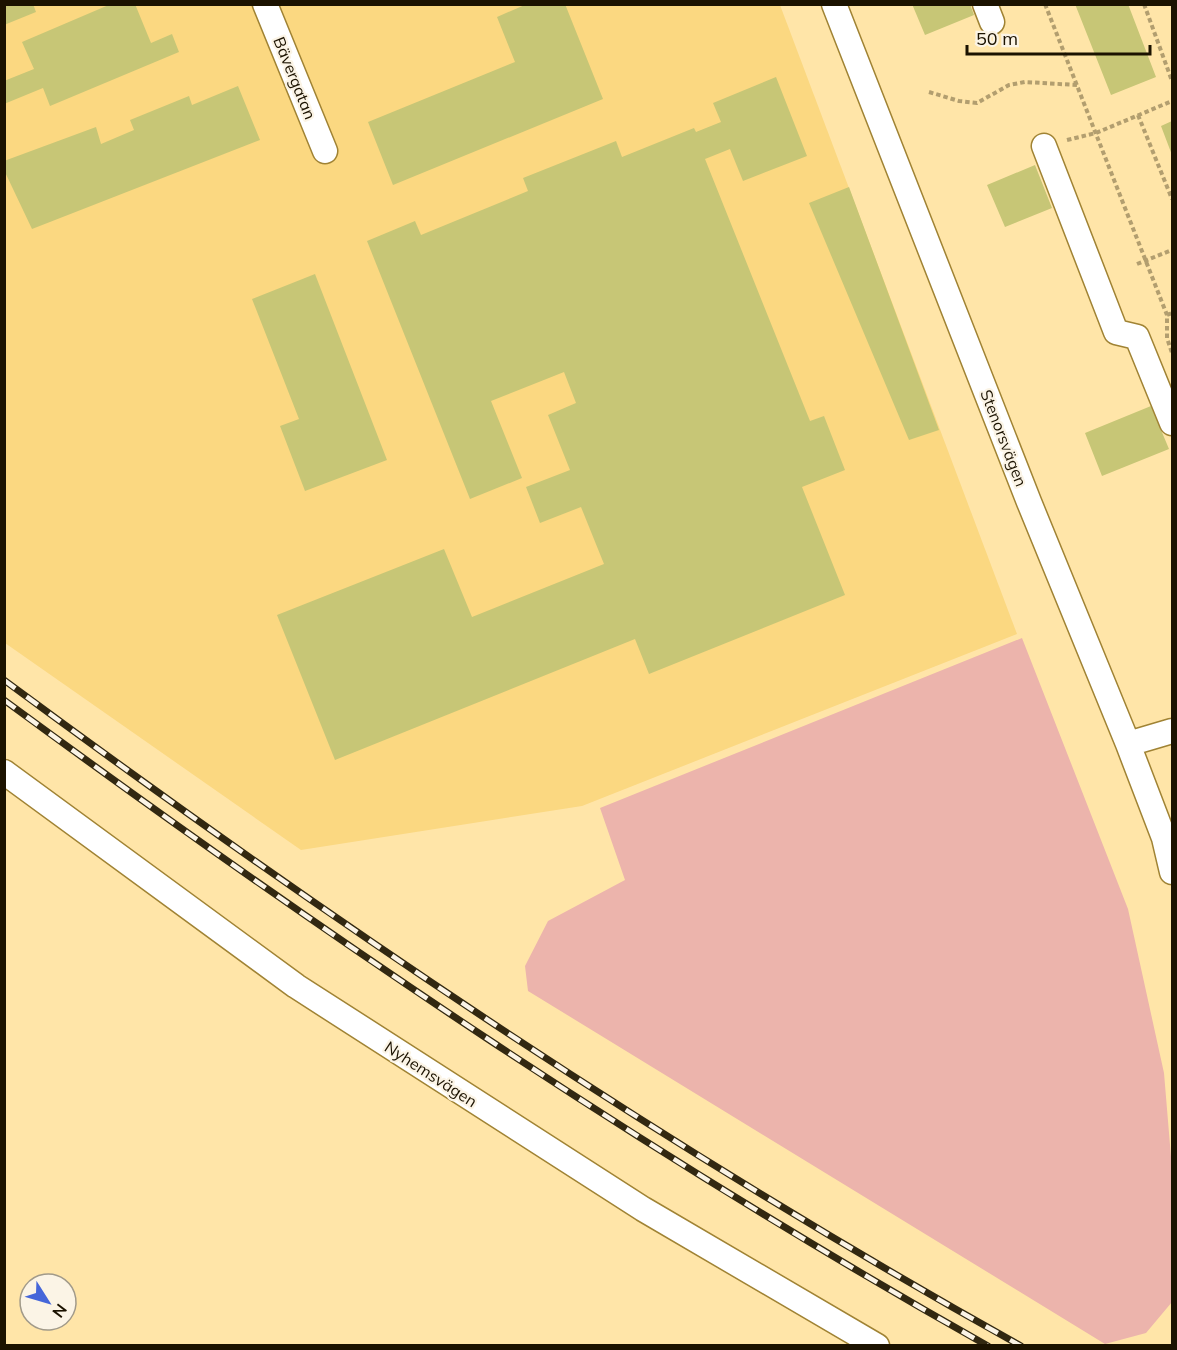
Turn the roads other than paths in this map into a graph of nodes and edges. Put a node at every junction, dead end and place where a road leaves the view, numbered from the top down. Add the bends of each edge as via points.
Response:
1 (265, 4) edge
2 (834, 4) edge
3 (1044, 146) road end
4 (326, 151) dead end
5 (1173, 423) edge
6 (1173, 731) edge
7 (1128, 744) junction
8 (4, 772) edge
9 (1173, 872) edge
10 (877, 1346) edge

1 - 4 street, Bävergatan
2 - 7 street, Stenorsvägen
3 - 5 street via 1116,332 1137,337
6 - 7 street
7 - 9 street, Stenorsvägen
8 - 10 street, Nyhemsvägen via 296,986 643,1209

